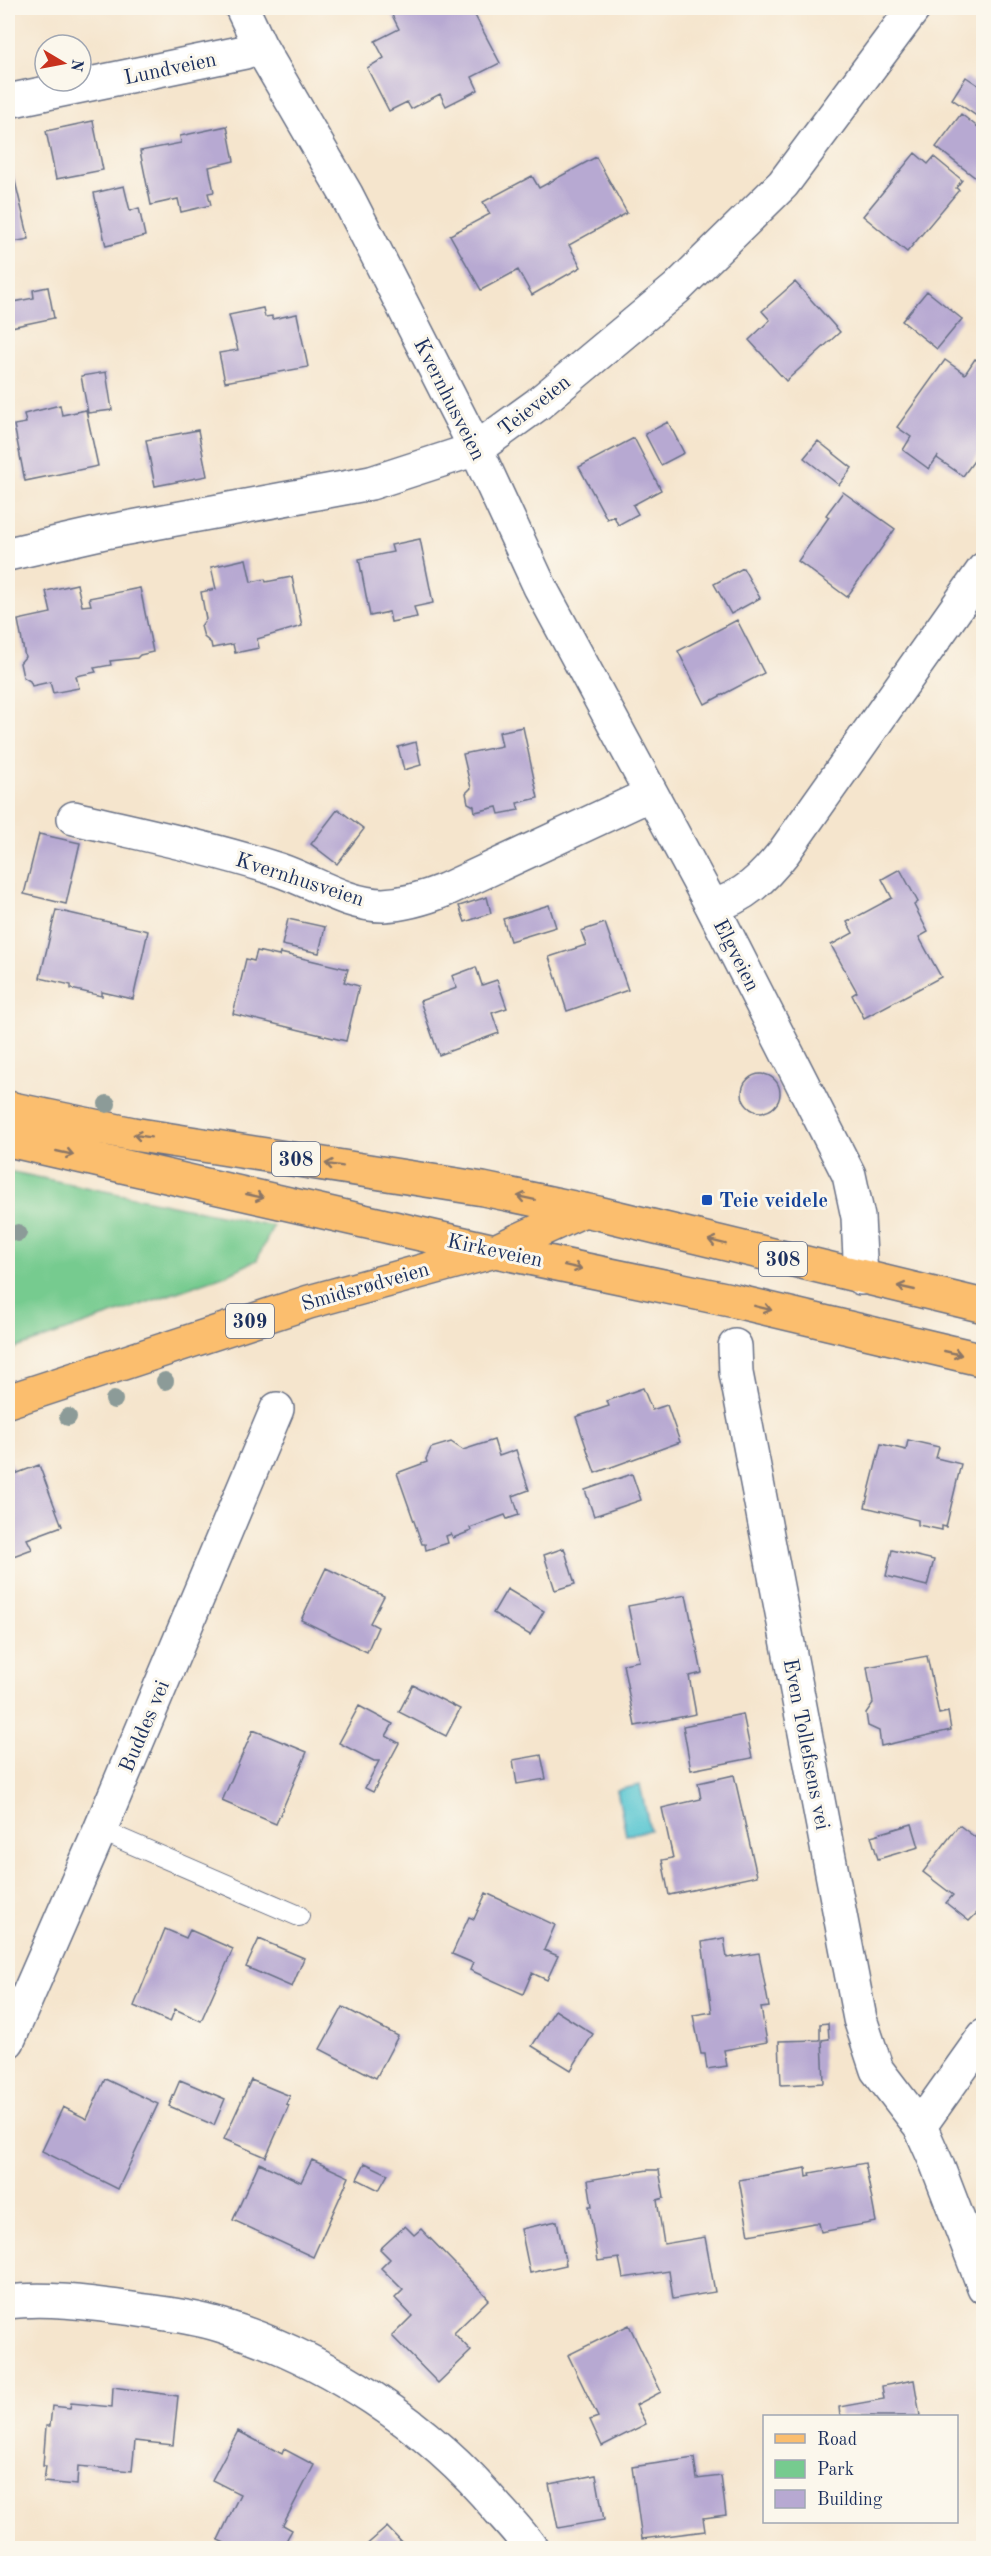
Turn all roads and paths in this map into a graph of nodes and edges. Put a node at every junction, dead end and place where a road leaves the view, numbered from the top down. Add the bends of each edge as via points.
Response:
1 (242, 8) edge
2 (914, 8) edge
3 (260, 46) junction
4 (8, 101) edge
5 (476, 448) junction
6 (8, 554) edge
7 (984, 569) edge
8 (651, 794) junction
9 (74, 818) dead end
10 (712, 906) junction
11 (8, 1108) edge
12 (8, 1140) edge
13 (584, 1210) junction
14 (495, 1251) junction
15 (861, 1278) junction
16 (984, 1306) edge
17 (735, 1346) dead end
18 (984, 1360) edge
19 (8, 1401) edge
20 (277, 1409) dead end
21 (100, 1830) junction
22 (299, 1916) dead end
23 (984, 2036) edge
24 (8, 2041) edge
25 (920, 2126) junction
26 (984, 2287) edge
27 (8, 2302) edge
28 (531, 2548) edge

1 - 3 street, Kvernhusveien
2 - 5 street, Teieveien via 783,184 678,288 538,404
3 - 4 street, Lundveien
3 - 5 street, Kvernhusveien via 346,194
5 - 6 street, Teieveien via 371,483
5 - 8 street, Kvernhusveien via 540,586
7 - 10 street, Elgveien via 784,852 747,891
8 - 9 street, Kvernhusveien via 445,890 419,900 382,905 353,900 281,871 214,851
8 - 10 street, Kvernhusveien
10 - 15 street, Elgveien via 849,1175 858,1217
13 -> 11 main road, 308 via 483,1189 133,1134
12 -> 14 main road, Kirkeveien / 308
13 - 14 main road, Smidsrødveien / 309
15 -> 13 main road, 308
14 -> 18 main road, Kirkeveien / 308 via 735,1301
14 - 19 main road, Smidsrødveien / 309 via 327,1296
16 -> 15 main road, 308
17 - 25 street, Even Tollefsens vei via 736,1373 860,2019 877,2070
20 - 21 street, Buddes vei
21 - 22 lane
21 - 24 street, Buddes vei
23 - 25 street
25 - 26 street, Even Tollefsens vei
27 - 28 street via 89,2303 200,2319 296,2355 419,2430 473,2479

